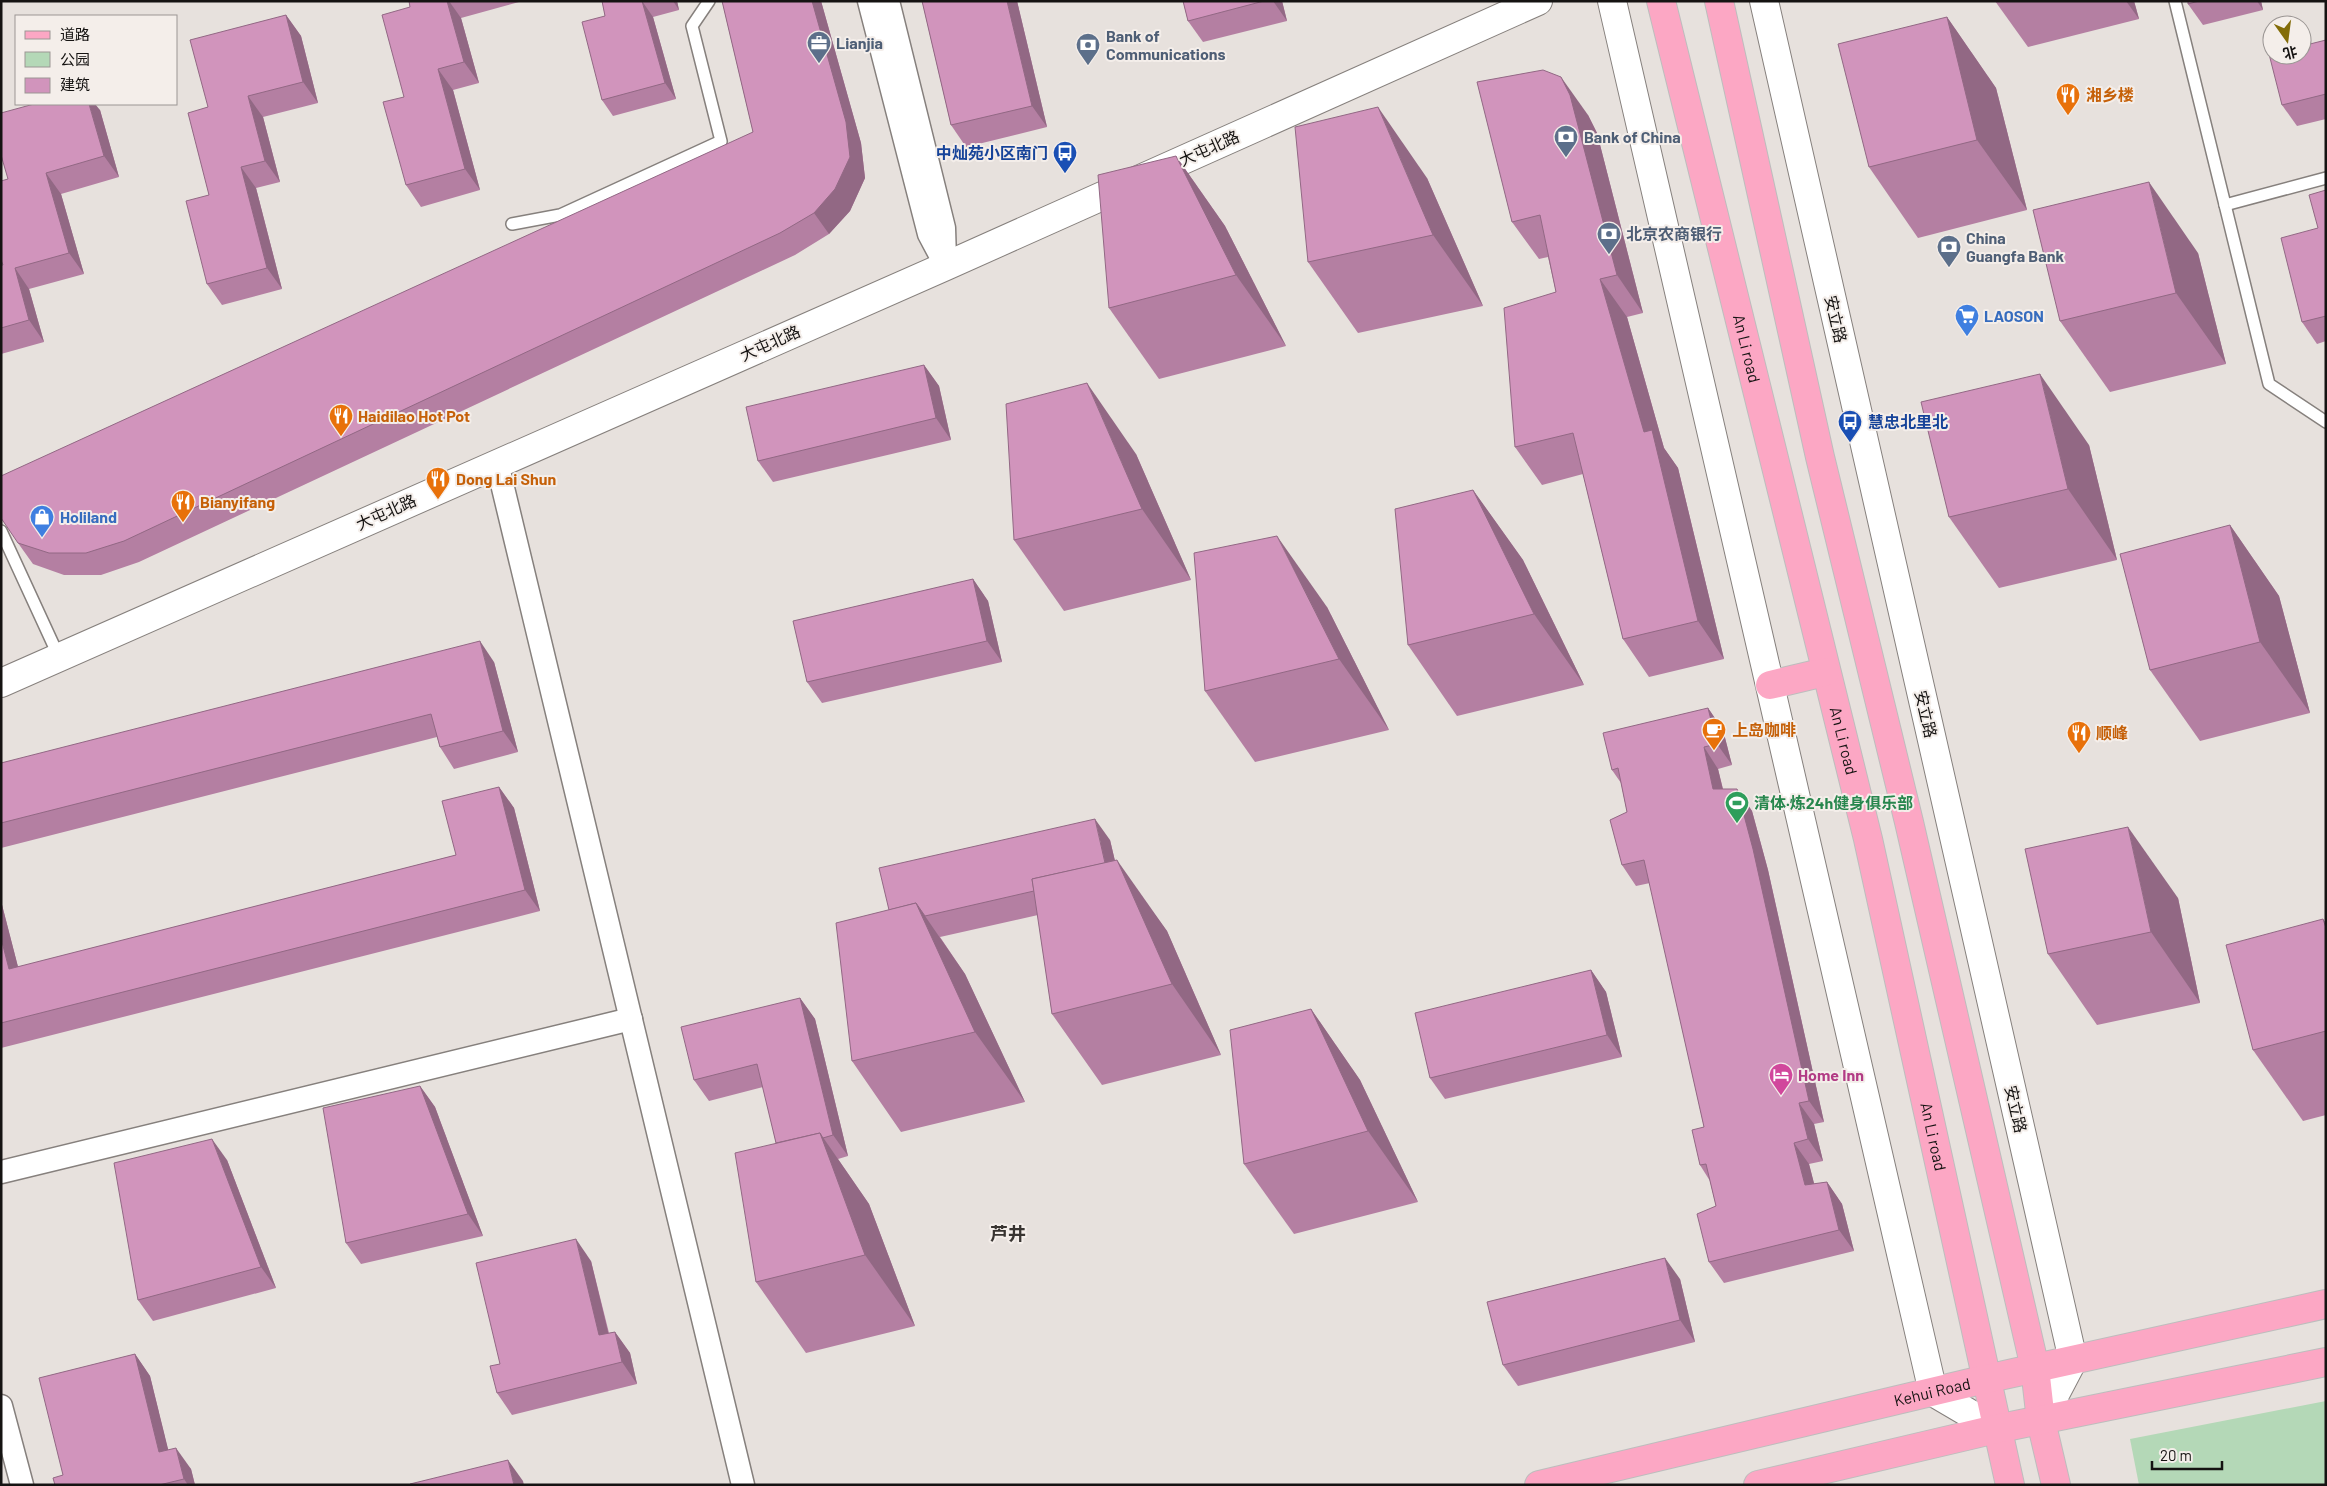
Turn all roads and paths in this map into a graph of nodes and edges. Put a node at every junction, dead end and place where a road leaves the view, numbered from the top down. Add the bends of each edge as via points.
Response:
1 (709, 1) edge
2 (869, 1) edge
3 (888, 1) edge
4 (1538, 1) edge
5 (1612, 1) edge
6 (1661, 1) edge
7 (1719, 1) edge
8 (1764, 1) edge
9 (2175, 1) edge
10 (2326, 178) edge
11 (2225, 205) junction
12 (512, 224) dead end
13 (946, 266) junction
14 (2326, 422) edge
15 (497, 463) junction
16 (1, 531) edge
17 (59, 657) junction
18 (1825, 672) junction
19 (1, 683) edge
20 (1770, 685) junction
21 (631, 1019) junction
22 (1, 1172) edge
23 (2326, 1304) edge
24 (2073, 1360) junction
25 (2326, 1362) edge
26 (2035, 1368) junction
27 (1986, 1379) junction
28 (1933, 1392) junction
29 (1, 1406) edge
30 (2041, 1421) junction
31 (1996, 1429) junction
32 (22, 1485) edge
33 (743, 1485) edge
34 (1539, 1485) edge
35 (1758, 1485) edge
36 (2010, 1485) edge
37 (2056, 1485) edge

1 - 12 lane via 692,26 721,141 560,214
2 - 13 street via 929,234
3 - 13 street via 944,228
4 - 13 street, 大屯北路
5 - 20 street
6 - 18 main road, An Li road
7 - 26 main road via 1820,457 1911,831
8 - 24 street, 安立路
9 - 11 lane
10 - 11 lane
11 - 14 lane via 2269,384
13 - 15 street, 大屯北路
15 - 17 street, 大屯北路
15 - 21 street
16 - 17 lane
17 - 19 street, 大屯北路
18 - 20 main road
18 - 27 main road, An Li road via 1868,839
20 - 28 street
21 - 22 street
21 - 33 street
23 - 24 main road, Kehui Road
24 - 26 main road, Kehui Road
24 - 30 street
25 - 30 main road
26 - 27 main road, Kehui Road
26 - 30 main road
27 - 28 main road, Kehui Road
27 - 31 main road, An Li road
28 - 31 street
28 - 34 main road, Kehui Road
29 - 32 street
30 - 31 main road
30 - 37 main road
31 - 35 main road
31 - 36 main road, An Li road

